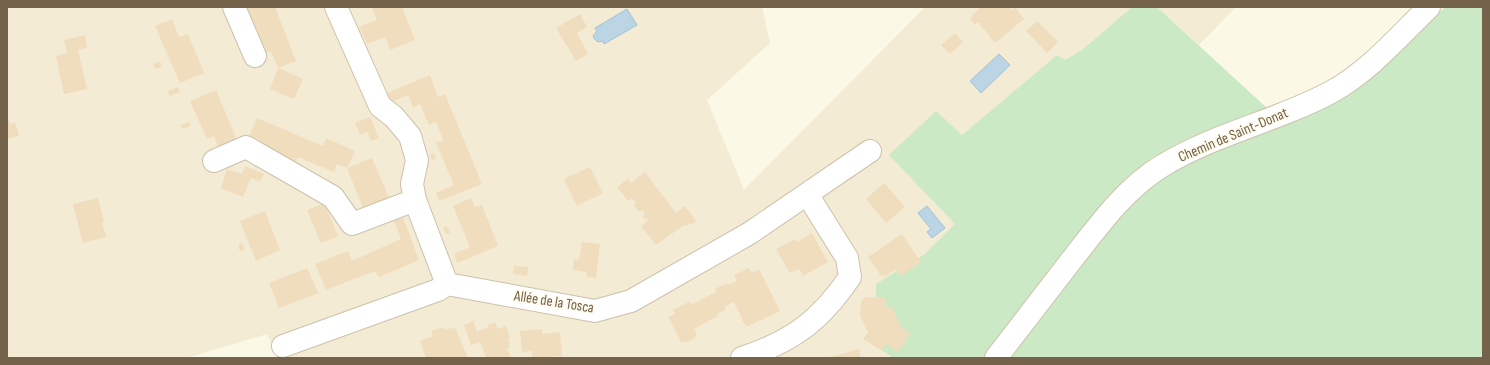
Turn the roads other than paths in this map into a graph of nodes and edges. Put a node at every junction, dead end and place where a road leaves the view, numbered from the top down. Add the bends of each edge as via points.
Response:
1 (234, 7) edge
2 (336, 7) edge
3 (1429, 7) edge
4 (255, 56) dead end
5 (870, 150) dead end
6 (214, 161) dead end
7 (807, 194) junction
8 (415, 200) junction
9 (447, 284) junction
10 (283, 346) dead end
11 (742, 358) edge
12 (996, 358) edge

1 - 4 street
2 - 8 street via 380,106 394,117 410,136 416,160 412,184
3 - 12 street, Chemin de Saint-Donat via 1367,67 1335,90 1300,108 1203,145 1161,166 1136,185 1110,212
5 - 7 street, Allée de la Tosca
6 - 8 street via 246,147 333,197 352,224
7 - 9 street, Allée de la Tosca via 750,233 631,301 595,311
7 - 11 street via 847,258 850,277 823,313 795,335
8 - 9 street
9 - 10 street via 438,290

